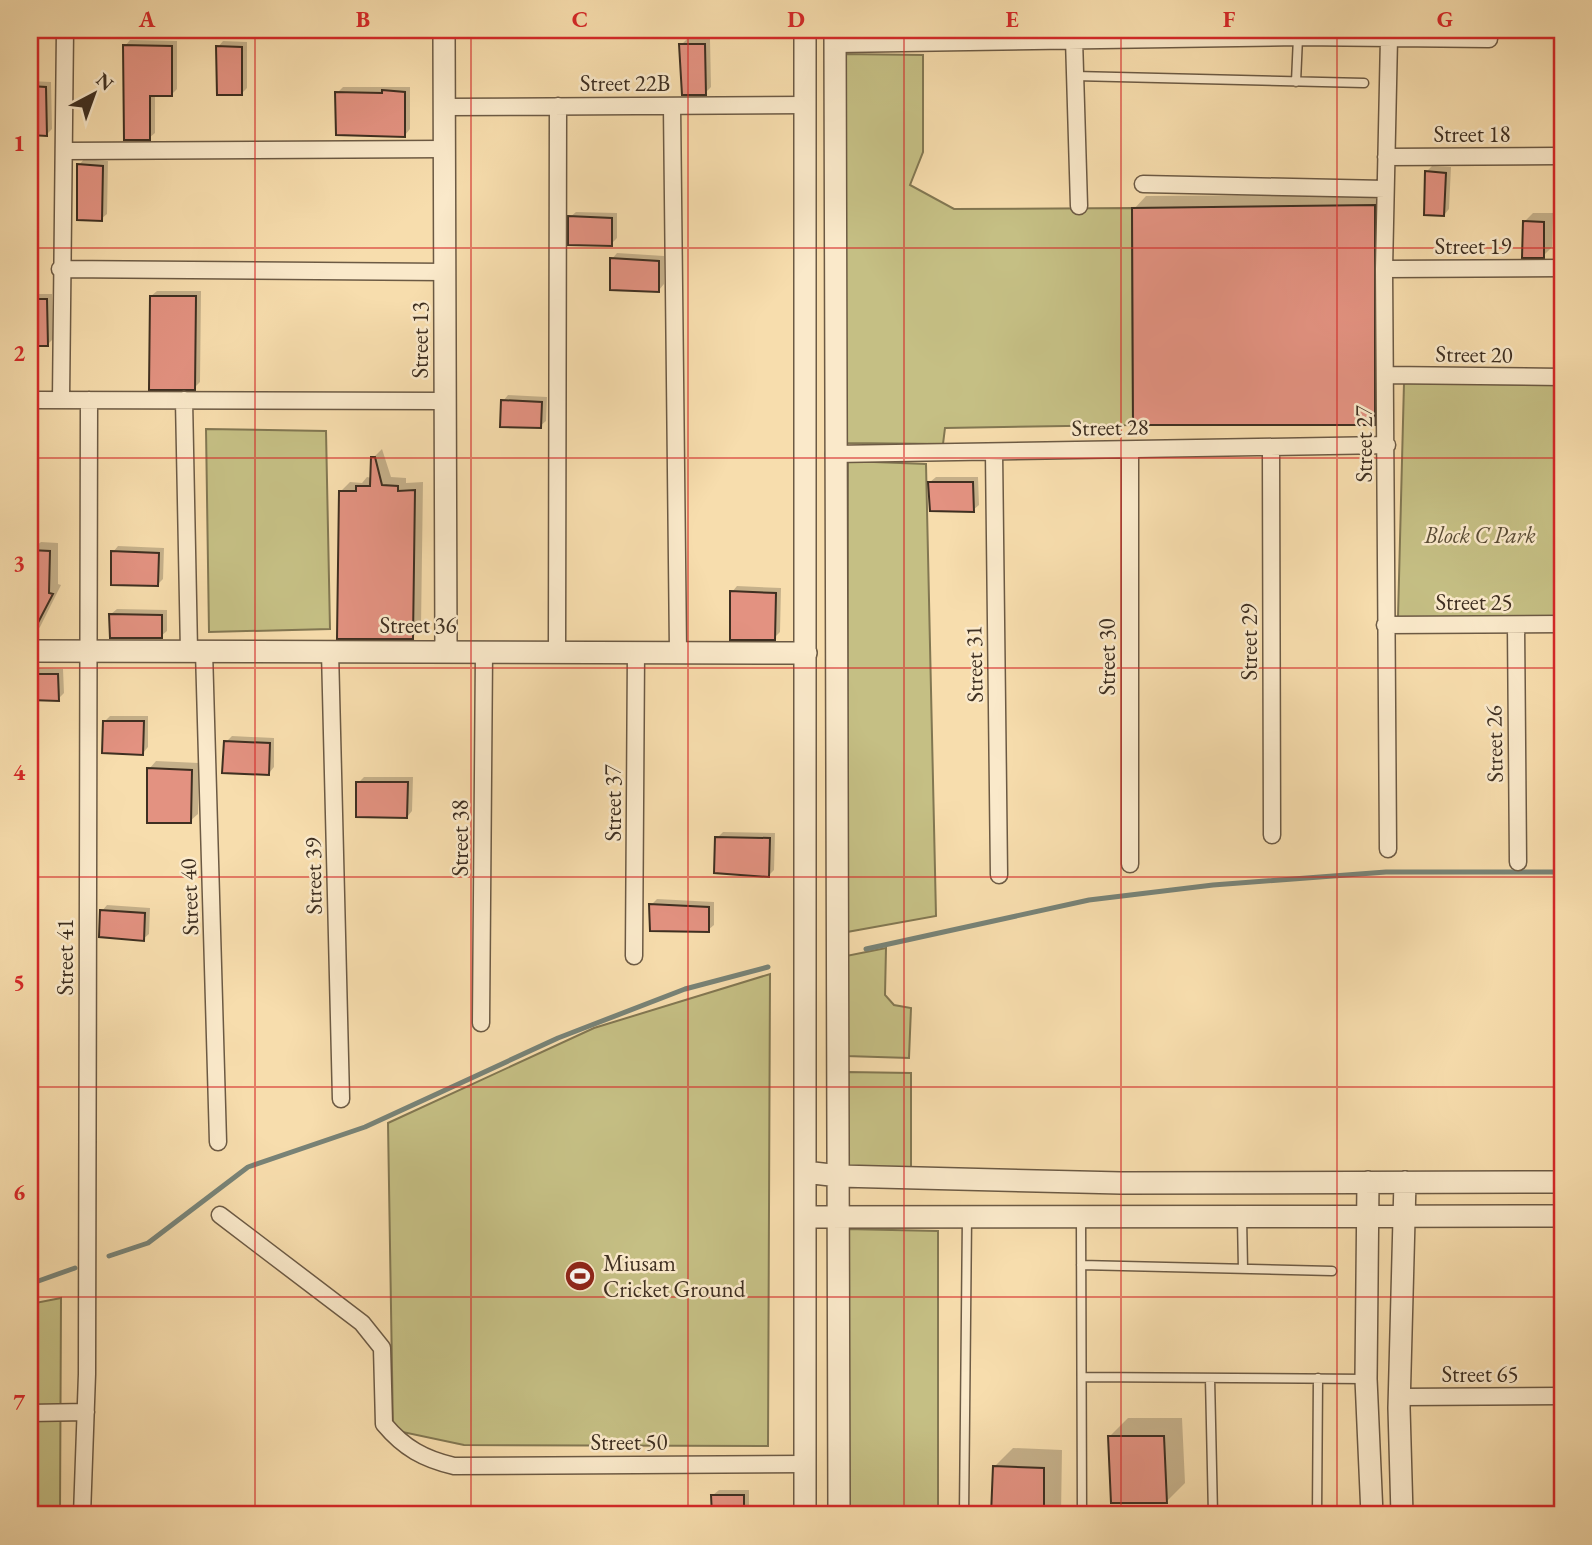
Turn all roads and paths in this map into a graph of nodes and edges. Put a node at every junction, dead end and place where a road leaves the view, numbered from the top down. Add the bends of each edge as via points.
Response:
1 (65, 30) edge
2 (444, 30) edge
3 (805, 30) edge
4 (1203, 34) edge
5 (1092, 35) edge
6 (979, 36) edge
7 (835, 37) edge
8 (1298, 37) junction
9 (1389, 38) junction
10 (1489, 38) dead end
11 (1074, 39) junction
12 (1075, 76) junction
13 (1296, 82) junction
14 (1364, 83) dead end
15 (806, 105) junction
16 (558, 106) junction
17 (672, 106) junction
18 (444, 107) junction
19 (445, 149) junction
20 (65, 151) junction
21 (1558, 156) dead end
22 (1386, 157) junction
23 (1143, 184) dead end
24 (1385, 189) junction
25 (1079, 206) dead end
26 (805, 213) junction
27 (834, 216) junction
28 (1562, 268) edge
29 (60, 269) junction
30 (1384, 269) junction
31 (446, 272) junction
32 (1386, 375) junction
33 (1562, 377) edge
34 (30, 400) edge
35 (61, 400) junction
36 (89, 400) junction
37 (184, 400) junction
38 (446, 401) junction
39 (1387, 445) junction
40 (1271, 448) junction
41 (1130, 450) junction
42 (994, 452) junction
43 (834, 454) junction
44 (806, 571) junction
45 (835, 572) junction
46 (1562, 624) edge
47 (1385, 625) junction
48 (1516, 625) junction
49 (88, 650) junction
50 (30, 651) edge
51 (197, 651) junction
52 (330, 651) junction
53 (446, 651) junction
54 (557, 651) junction
55 (636, 651) junction
56 (678, 651) junction
57 (484, 652) junction
58 (806, 653) junction
59 (1272, 835) dead end
60 (1388, 849) dead end
61 (1518, 862) dead end
62 (1130, 864) dead end
63 (999, 874) dead end
64 (634, 956) dead end
65 (481, 1023) dead end
66 (341, 1099) dead end
67 (218, 1142) dead end
68 (805, 1172) junction
69 (839, 1176) junction
70 (1368, 1182) junction
71 (1405, 1182) junction
72 (1562, 1182) edge
73 (220, 1215) dead end
74 (1562, 1216) edge
75 (805, 1217) junction
76 (967, 1217) junction
77 (1081, 1217) junction
78 (1368, 1217) junction
79 (1404, 1217) junction
80 (1242, 1218) junction
81 (838, 1219) junction
82 (1081, 1265) junction
83 (1243, 1269) junction
84 (1332, 1271) dead end
85 (1082, 1377) junction
86 (1210, 1377) junction
87 (1318, 1378) junction
88 (1366, 1379) junction
89 (1562, 1396) edge
90 (1399, 1397) junction
91 (86, 1412) junction
92 (30, 1413) edge
93 (805, 1464) junction
94 (82, 1515) edge
95 (804, 1515) edge
96 (839, 1515) edge
97 (964, 1515) edge
98 (1082, 1515) edge
99 (1213, 1515) edge
100 (1317, 1515) edge
101 (1371, 1515) edge
102 (1402, 1515) edge

1 - 20 street
2 - 18 street, Street 13
3 - 15 street
4 - 5 street
4 - 8 street
5 - 11 street
6 - 7 street
6 - 11 street
7 - 27 street
8 - 9 street
8 - 13 lane
9 - 10 street
9 - 22 street, Street 27
11 - 12 street
12 - 13 lane
12 - 25 street
13 - 14 lane
15 - 17 street, Street 22B
15 - 26 street
16 - 17 street, Street 22B
16 - 18 street, Street 22B
16 - 54 street
17 - 56 street
18 - 19 street, Street 13
19 - 20 street
19 - 31 street, Street 13
20 - 29 street
21 - 22 street, Street 18
22 - 24 street, Street 27
23 - 24 street
24 - 30 street, Street 27
26 - 27 street
26 - 44 street
27 - 43 street
28 - 30 street, Street 19
29 - 31 street
29 - 35 street
30 - 32 street, Street 27
31 - 38 street, Street 13
32 - 33 street, Street 20
32 - 39 street, Street 27
34 - 35 street
35 - 36 street
36 - 37 street
36 - 49 street, Street 41
37 - 38 street
37 - 51 street, Street 40
38 - 53 street, Street 13
39 - 40 street, Street 28
39 - 47 street, Street 27
40 - 41 street, Street 28
40 - 59 street, Street 29
41 - 42 street, Street 28
41 - 62 street, Street 30
42 - 43 street, Street 28
42 - 63 street, Street 31
43 - 45 street
44 - 45 street
44 - 58 street
45 - 69 street
46 - 48 street, Street 25
47 - 48 street, Street 25
47 - 60 street, Street 27
48 - 61 street, Street 26
49 - 50 street, Street 36
49 - 51 street, Street 36
49 - 91 street, Street 41
51 - 52 street, Street 36
51 - 67 street, Street 40
52 - 53 street, Street 36
52 - 66 street, Street 39
53 - 57 street, Street 36
54 - 55 street, Street 36
54 - 57 street, Street 36
55 - 56 street, Street 36
55 - 64 street, Street 37
56 - 58 street, Street 36
57 - 65 street, Street 38
58 - 68 street
68 - 69 street
68 - 75 street
69 - 70 street via 1121,1183
69 - 81 street
70 - 71 street
70 - 78 street
71 - 72 street
71 - 79 street
73 - 93 street, Street 50 via 362,1323 382,1348 384,1424 400,1442 426,1459 454,1466
74 - 79 street
75 - 81 street
75 - 93 street
76 - 77 street
76 - 81 street
76 - 97 lane
77 - 80 street
77 - 82 lane
78 - 79 street
78 - 80 street
78 - 88 street
79 - 90 street
80 - 83 lane
81 - 96 street
82 - 83 lane
82 - 85 lane
83 - 84 lane
85 - 86 lane
85 - 98 lane
86 - 87 lane
86 - 99 lane
87 - 88 lane
87 - 100 lane
88 - 101 street
89 - 90 street, Street 65
90 - 102 street
91 - 92 street
91 - 94 street, Street 41
93 - 95 street

